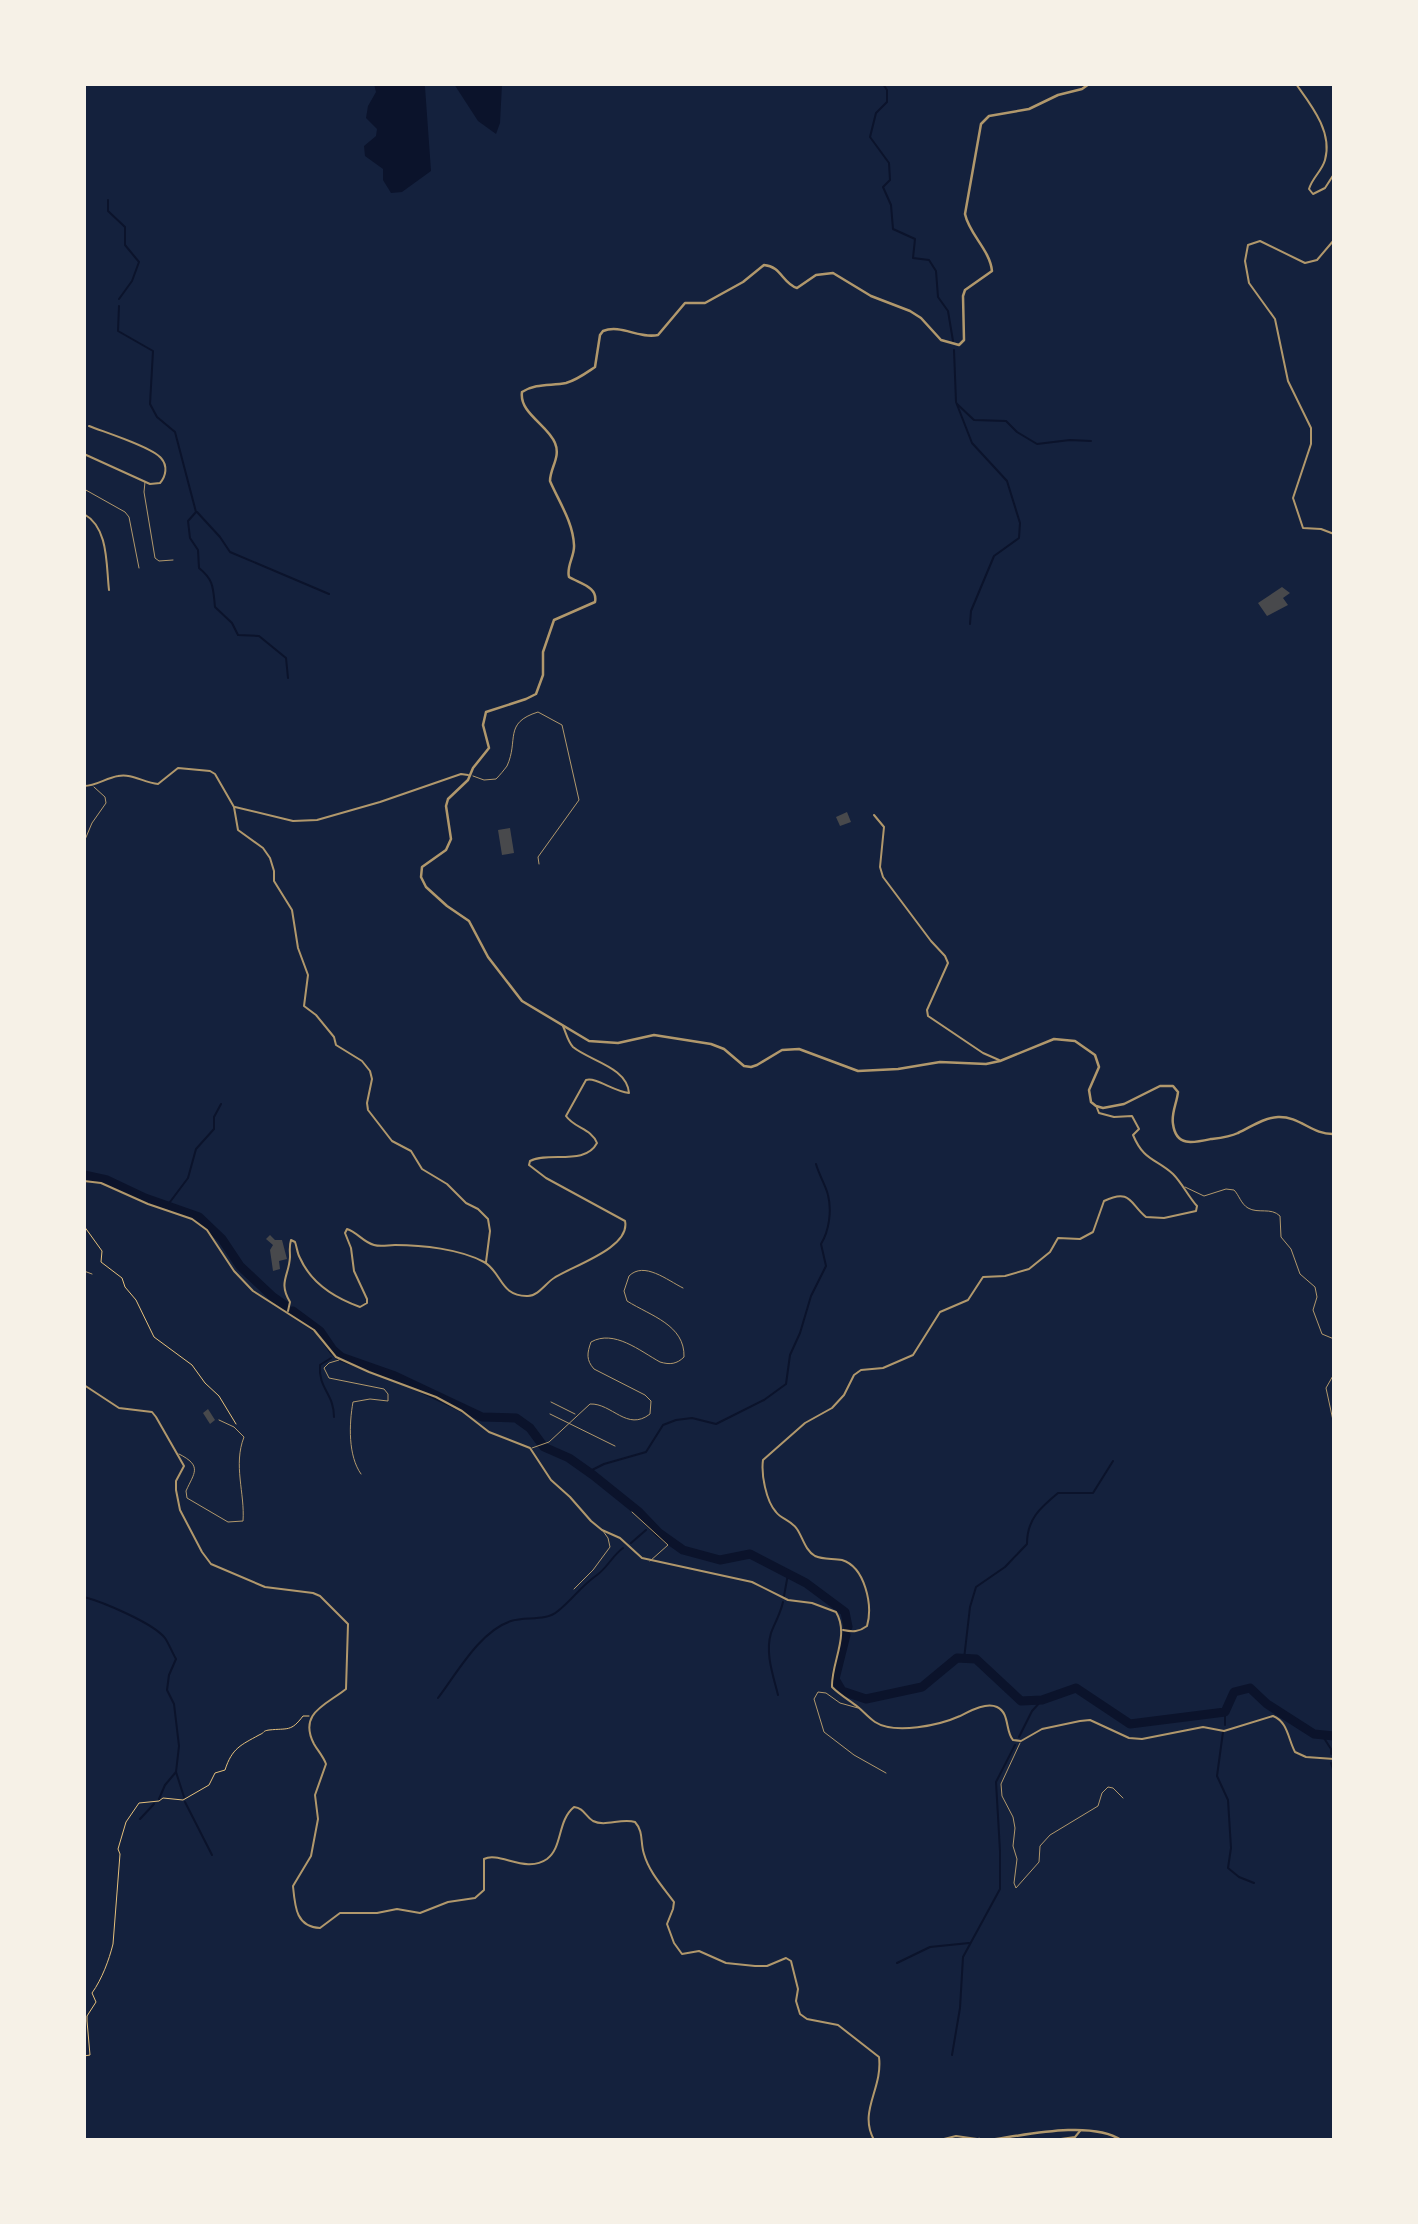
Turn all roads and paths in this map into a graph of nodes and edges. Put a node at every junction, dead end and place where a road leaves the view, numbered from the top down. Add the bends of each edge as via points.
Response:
1 (1089, 84) edge
2 (1296, 84) edge
3 (1334, 174) edge
4 (1334, 240) edge
5 (89, 426) dead end
6 (84, 454) edge
7 (145, 482) junction
8 (84, 489) edge
9 (84, 514) edge
10 (1334, 534) edge
11 (173, 560) dead end
12 (139, 568) dead end
13 (109, 590) dead end
14 (471, 775) junction
15 (84, 786) edge
16 (93, 786) junction
17 (234, 807) junction
18 (874, 815) dead end
19 (84, 842) edge
20 (539, 864) dead end
21 (563, 1026) junction
22 (1000, 1061) junction
23 (1096, 1106) junction
24 (1334, 1133) edge
25 (84, 1181) edge
26 (1180, 1184) junction
27 (84, 1226) edge
28 (485, 1263) junction
29 (84, 1271) edge
30 (92, 1274) dead end
31 (682, 1288) dead end
32 (287, 1312) junction
33 (1334, 1339) edge
34 (341, 1359) junction
35 (1334, 1374) edge
36 (84, 1385) edge
37 (551, 1402) dead end
38 (550, 1414) dead end
39 (577, 1415) junction
40 (219, 1419) dead end
41 (568, 1423) junction
42 (1334, 1425) edge
43 (244, 1437) junction
44 (615, 1446) dead end
45 (532, 1448) junction
46 (177, 1453) junction
47 (361, 1474) dead end
48 (632, 1512) dead end
49 (602, 1530) junction
50 (650, 1561) junction
51 (574, 1589) dead end
52 (841, 1629) junction
53 (860, 1708) junction
54 (311, 1716) junction
55 (1021, 1741) junction
56 (1334, 1759) edge
57 (886, 1773) dead end
58 (1123, 1798) dead end
59 (84, 2056) edge
60 (1080, 2131) junction
61 (874, 2140) edge
62 (940, 2140) edge
63 (981, 2140) edge
64 (990, 2140) edge
65 (1054, 2140) edge
66 (1121, 2140) edge

1 - 14 street via 1028,109 989,116 981,124 965,214 992,271 962,296 964,340 959,345 941,340 921,318 871,296 833,272 816,275 797,288 776,268 764,265 705,303 685,303 658,335 603,331 595,367 567,383 522,392 524,405 547,429 557,448 550,481 573,533 569,578 594,591 595,603 554,620 536,694 486,712 483,726 489,748
2 - 3 street via 1327,141 1325,160 1309,189 1312,194 1325,188
4 - 10 street via 1317,260 1305,263 1260,241 1248,244 1245,261 1249,283 1275,319 1288,381 1311,428 1295,505 1304,528
5 - 7 street via 161,457 165,467 162,481 154,485
6 - 7 street
7 - 11 lane via 155,558
8 - 12 lane via 129,517
9 - 13 street via 102,532
14 - 17 street via 461,774 317,820 293,821
14 - 20 lane via 496,779 506,767 517,723 526,716 538,712 562,726 579,800 547,842
14 - 21 street via 448,799 451,839 446,850 426,862 421,877 433,894 469,921 488,957 522,1001
15 - 16 street
16 - 17 street via 129,775 158,784 178,768 204,769 215,774
16 - 19 lane via 106,803
17 - 28 street via 238,830 270,858 274,881 292,911 308,975 304,1006 316,1015 336,1045 370,1071 368,1110 392,1141 411,1151 422,1170 447,1184 488,1219
18 - 22 street via 884,827 883,877 948,963 928,1016
21 - 22 street via 601,1043 654,1035 711,1044 751,1067 792,1048 858,1071
21 - 28 street via 571,1045 614,1071 629,1093 586,1080 566,1116 592,1135 596,1147 586,1154 534,1158 529,1165 627,1226 616,1244 533,1295 514,1294
22 - 23 street via 1054,1039 1075,1041 1095,1055 1100,1067 1089,1090
23 - 24 street via 1124,1104 1166,1085 1178,1092 1173,1124 1177,1137 1187,1143 1235,1135 1273,1117 1295,1118 1316,1132
23 - 26 street via 1099,1113 1132,1116 1139,1129 1133,1136 1138,1147
25 - 32 street via 101,1183 192,1219 207,1230 253,1291
26 - 33 lane via 1204,1196 1234,1190 1248,1208 1280,1216 1281,1237 1292,1249 1300,1274 1315,1287 1313,1310 1318,1326 1322,1334
26 - 52 street via 1196,1211 1146,1217 1126,1196 1104,1201 1093,1231 1080,1239 1058,1238 1050,1252 1029,1269 983,1277 968,1300 940,1312 913,1355 883,1368 861,1370 832,1408 804,1423 763,1460 777,1514 796,1528 817,1557 842,1560 859,1572 868,1599 867,1626 852,1632
27 - 43 path via 102,1251 101,1262 122,1278 154,1336 192,1365 219,1396
28 - 32 street via 464,1254 373,1245 347,1229 345,1239 354,1271 367,1298 360,1307 312,1279 291,1240 284,1289 291,1306
29 - 30 lane
31 - 39 lane via 640,1269 629,1276 624,1291 626,1301 680,1335 685,1345 679,1362 660,1362 611,1336 591,1342 587,1352 594,1369 645,1395 651,1402 650,1414 631,1420 590,1404
32 - 34 street via 314,1330
34 - 45 street via 436,1397 489,1432
34 - 47 lane via 324,1368 329,1378 384,1389 388,1394 388,1401 353,1402 354,1464
35 - 42 lane via 1326,1388
36 - 46 street via 119,1408 152,1412
37 - 39 lane
38 - 41 lane
39 - 41 lane
40 - 43 lane
41 - 44 lane
41 - 45 lane via 547,1443
43 - 46 lane via 239,1453 243,1521 228,1522 187,1498 195,1467
45 - 49 street via 551,1480
46 - 54 street via 184,1466 176,1482 180,1510 211,1564 265,1587 320,1596 348,1624 346,1689
48 - 50 lane via 668,1545
49 - 50 street via 615,1534
49 - 51 lane via 610,1547
50 - 52 street via 736,1577 788,1600 830,1608
52 - 53 street via 832,1687
53 - 55 street via 884,1726 909,1727 935,1726 976,1708 997,1707 1007,1720 1009,1736
53 - 57 lane via 826,1693 818,1692 814,1699 824,1732
54 - 59 path via 303,1716 286,1730 269,1730 249,1739 234,1750 225,1770 215,1773 209,1785 183,1800 139,1803 126,1822 118,1849 113,1944 92,1993 96,2002 87,2016 90,2055
54 - 61 street via 312,1736 326,1764 315,1795 318,1819 311,1856 293,1886 304,1924 320,1928 349,1912 397,1909 420,1913 475,1898 485,1886 484,1859 492,1856 522,1864 544,1860 574,1807 596,1822 635,1822 642,1835 643,1853 674,1902 667,1924 682,1954 699,1951 726,1964 755,1966 786,1958 791,1961 800,2014 838,2025 879,2057 880,2080 868,2115
55 - 56 street via 1042,1730 1090,1720 1129,1738 1142,1739 1203,1727 1224,1731 1273,1716 1287,1731 1295,1752
55 - 58 lane via 1001,1784 1015,1828 1016,1888 1039,1862 1040,1846 1050,1835 1098,1806 1108,1787
60 - 64 street via 1049,2130
60 - 65 street via 1075,2137
60 - 66 street
62 - 63 street via 956,2136

